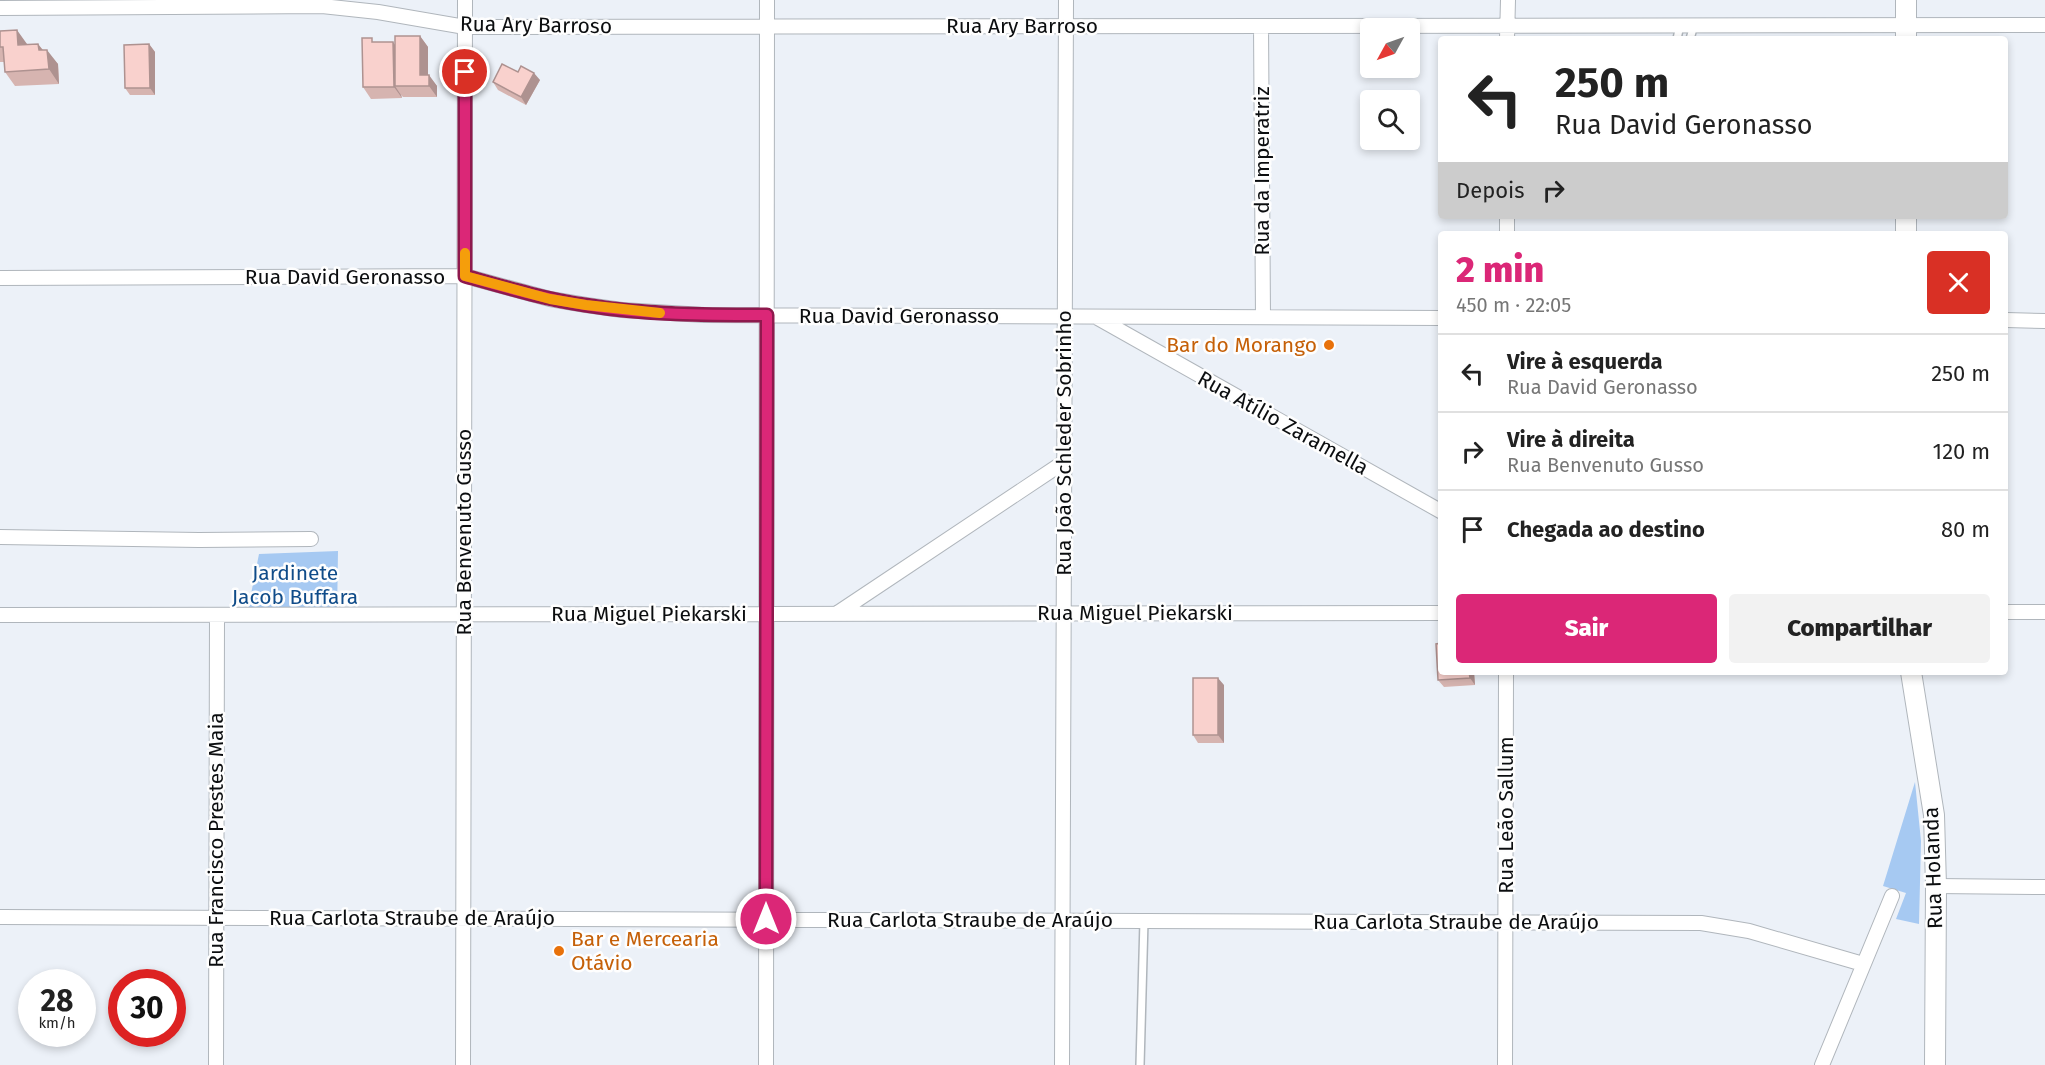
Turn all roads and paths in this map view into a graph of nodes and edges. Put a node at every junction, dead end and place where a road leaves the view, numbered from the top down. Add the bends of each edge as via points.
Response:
1 (465, 0) edge
2 (767, 0) edge
3 (1065, 0) edge
4 (1508, 0) edge
5 (1906, 0) edge
6 (212, 3) edge
7 (0, 8) edge
8 (2045, 25) edge
9 (767, 26) junction
10 (1065, 26) junction
11 (1262, 26) junction
12 (465, 27) junction
13 (1508, 32) edge
14 (1685, 32) edge
15 (1906, 32) edge
16 (465, 276) junction
17 (0, 278) edge
18 (767, 315) junction
19 (1064, 316) junction
20 (1094, 316) junction
21 (1263, 317) junction
22 (1438, 318) edge
23 (2008, 320) edge
24 (2045, 321) edge
25 (1064, 462) junction
26 (1438, 511) edge
27 (0, 537) edge
28 (311, 538) dead end
29 (2008, 612) edge
30 (2045, 612) edge
31 (1438, 613) edge
32 (766, 614) junction
33 (836, 614) junction
34 (1063, 614) junction
35 (0, 615) edge
36 (217, 615) junction
37 (464, 615) junction
38 (1506, 675) edge
39 (1911, 675) edge
40 (1936, 886) junction
41 (2045, 887) edge
42 (1892, 896) dead end
43 (0, 916) edge
44 (216, 917) junction
45 (463, 918) junction
46 (766, 919) junction
47 (1062, 920) junction
48 (1144, 921) junction
49 (1506, 922) junction
50 (1863, 964) junction
51 (216, 1065) edge
52 (463, 1065) edge
53 (766, 1065) edge
54 (1062, 1065) edge
55 (1140, 1065) edge
56 (1505, 1065) edge
57 (1822, 1065) edge
58 (1935, 1065) edge

1 - 12 street, Rua Benvenuto Gusso
2 - 9 street
3 - 10 street, Rua João Schleder Sobrinho
4 - 13 street
5 - 15 main road
6 - 7 street, Rua Ary Barroso
6 - 12 street, Rua Ary Barroso via 349,8
8 - 15 street, Rua Ary Barroso
9 - 10 street, Rua Ary Barroso
9 - 12 street, Rua Ary Barroso
9 - 18 street
10 - 11 street, Rua Ary Barroso
10 - 19 street, Rua João Schleder Sobrinho
11 - 13 street, Rua Ary Barroso
11 - 21 street, Rua da Imperatriz
12 - 16 street, Rua Benvenuto Gusso
13 - 14 street, Rua Ary Barroso
14 - 15 street, Rua Ary Barroso
16 - 17 street, Rua David Geronasso
16 - 18 street, Rua David Geronasso via 586,305 664,313
16 - 37 street, Rua Benvenuto Gusso
18 - 19 street, Rua David Geronasso
18 - 32 street
19 - 20 street, Rua David Geronasso
19 - 25 street, Rua João Schleder Sobrinho
20 - 21 street, Rua David Geronasso
20 - 26 street, Rua Atílio Zaramella
21 - 22 street, Rua David Geronasso
23 - 24 street
25 - 33 street
25 - 34 street, Rua João Schleder Sobrinho
27 - 28 street
29 - 30 street
31 - 34 street, Rua Miguel Piekarski
32 - 33 street, Rua Miguel Piekarski
32 - 37 street, Rua Miguel Piekarski
32 - 46 street
33 - 34 street, Rua Miguel Piekarski
34 - 47 street, Rua João Schleder Sobrinho
35 - 36 street, Rua Miguel Piekarski
36 - 37 street, Rua Miguel Piekarski
36 - 44 street, Rua Francisco Prestes Maia
37 - 45 street, Rua Benvenuto Gusso
38 - 49 street, Rua Leão Sallum
39 - 40 main road, Rua Holanda via 1934,815
40 - 41 street
40 - 58 main road, Rua Holanda
42 - 50 street
43 - 44 street, Rua Carlota Straube de Araújo
44 - 45 street, Rua Carlota Straube de Araújo
44 - 51 street, Rua Francisco Prestes Maia
45 - 46 street, Rua Carlota Straube de Araújo
45 - 52 street, Rua Benvenuto Gusso
46 - 47 street, Rua Carlota Straube de Araújo
46 - 53 street
47 - 48 street, Rua Carlota Straube de Araújo
47 - 54 street, Rua João Schleder Sobrinho
48 - 49 street, Rua Carlota Straube de Araújo
48 - 55 lane
49 - 50 street, Rua Carlota Straube de Araújo via 1701,923 1726,926
49 - 56 street, Rua Leão Sallum
50 - 57 street

